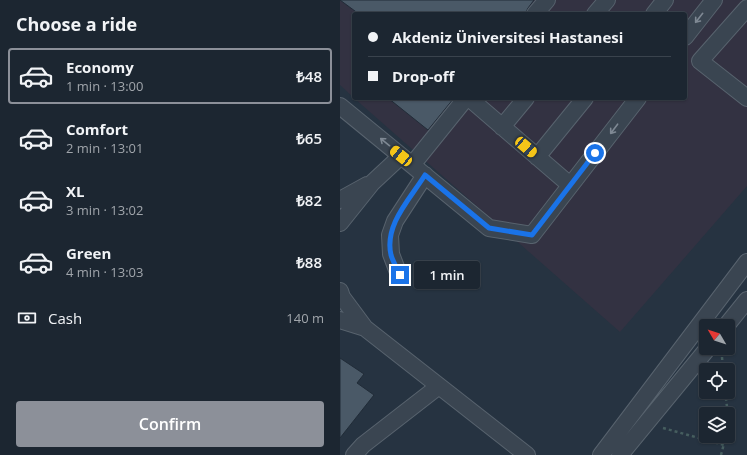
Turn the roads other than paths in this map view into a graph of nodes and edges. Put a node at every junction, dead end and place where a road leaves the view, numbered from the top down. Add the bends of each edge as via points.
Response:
1 (547, 0) edge
2 (607, 0) edge
3 (665, 0) edge
4 (714, 0) edge
5 (747, 8) edge
6 (537, 12) edge
7 (597, 12) edge
8 (656, 12) edge
9 (687, 34) edge
10 (744, 89) edge
11 (465, 100) edge
12 (469, 100) edge
13 (524, 100) edge
14 (583, 100) edge
15 (636, 100) edge
16 (340, 106) edge
17 (502, 127) junction
18 (537, 157) junction
19 (407, 160) junction
20 (425, 175) junction
21 (372, 182) junction
22 (570, 185) junction
23 (340, 200) edge
24 (340, 223) edge
25 (747, 262) edge
26 (400, 275) dead end
27 (340, 291) edge
28 (747, 300) edge
29 (732, 319) edge
30 (340, 320) edge
31 (365, 328) junction
32 (710, 355) edge
33 (439, 386) junction
34 (354, 455) edge
35 (527, 455) edge
36 (601, 455) edge
37 (620, 455) edge

1 - 6 lane
2 - 7 lane
3 - 8 lane
4 -> 9 lane
5 - 10 lane via 700,61
11 - 19 lane
12 - 17 lane
13 - 17 lane
14 - 18 lane
15 -> 22 lane
19 -> 16 lane
17 - 18 lane
18 - 22 lane
19 - 20 lane
19 - 21 lane
20 - 22 lane via 489,228 532,235
20 - 26 lane via 395,221 390,235 391,254
21 - 23 lane
21 - 24 lane
25 - 36 lane
27 - 31 lane
28 - 29 lane
30 - 31 lane
31 - 33 lane
32 - 37 lane via 646,423
33 - 34 lane via 362,445
33 - 35 lane

